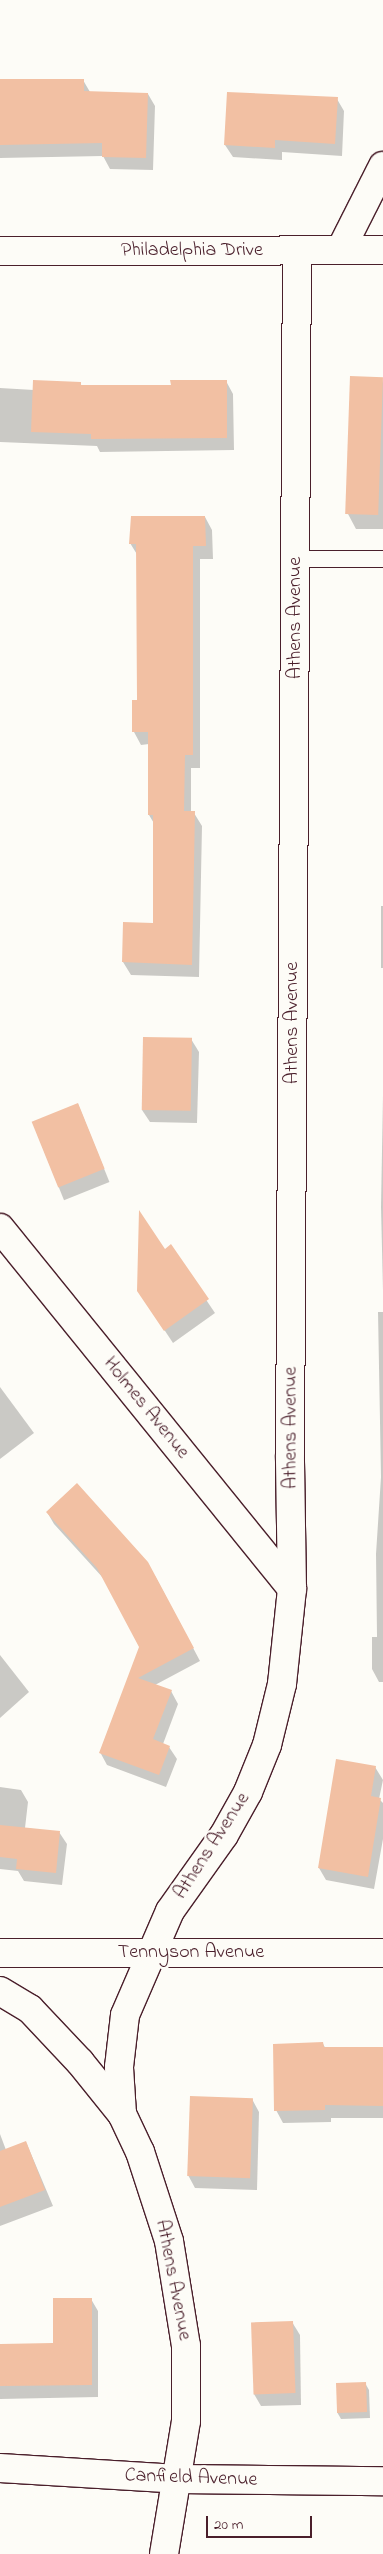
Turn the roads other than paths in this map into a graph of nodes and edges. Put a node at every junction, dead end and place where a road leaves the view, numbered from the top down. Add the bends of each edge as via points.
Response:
1 (383, 166) edge
2 (340, 249) junction
3 (297, 250) junction
4 (383, 250) edge
5 (0, 251) edge
6 (295, 559) junction
7 (383, 559) edge
8 (0, 1228) edge
9 (292, 1589) junction
10 (152, 1951) junction
11 (383, 1953) edge
12 (0, 1954) edge
13 (0, 1991) edge
14 (122, 2114) junction
15 (0, 2468) edge
16 (178, 2479) junction
17 (383, 2481) edge
18 (164, 2554) edge

1 - 2 street
2 - 3 street, Philadelphia Drive
2 - 4 street, Philadelphia Drive
3 - 5 street, Philadelphia Drive
3 - 6 street, Athens Avenue
6 - 7 lane
6 - 9 street, Athens Avenue
8 - 9 street, Holmes Avenue
9 - 10 street, Athens Avenue via 282,1684 267,1744 248,1792 224,1835 170,1911
10 - 11 street, Tennyson Avenue
10 - 12 street, Tennyson Avenue
10 - 14 street, Athens Avenue via 125,2015 119,2067
13 - 14 street via 30,2009 80,2062
14 - 16 street, Athens Avenue via 140,2152 169,2241 181,2301 186,2346 186,2420
15 - 16 street, Canfield Avenue
16 - 17 street, Canfield Avenue
16 - 18 street, Athens Avenue

